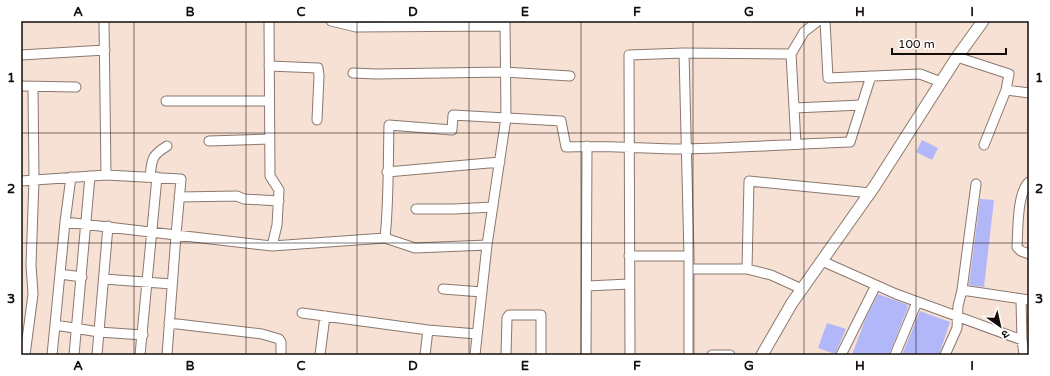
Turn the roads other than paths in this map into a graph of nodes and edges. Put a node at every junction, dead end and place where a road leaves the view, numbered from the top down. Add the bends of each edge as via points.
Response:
1 (104, 21) edge
2 (269, 21) edge
3 (818, 21) edge
4 (825, 21) edge
5 (982, 21) edge
6 (335, 22) edge
7 (505, 24) edge
8 (105, 50) junction
9 (684, 53) junction
10 (791, 54) junction
11 (21, 55) edge
12 (957, 56) junction
13 (269, 66) junction
14 (353, 73) dead end
15 (506, 73) junction
16 (570, 76) dead end
17 (870, 76) junction
18 (941, 82) junction
19 (21, 86) edge
20 (33, 87) junction
21 (76, 87) dead end
22 (1006, 90) junction
23 (1029, 93) edge
24 (166, 100) dead end
25 (269, 101) junction
26 (862, 105) junction
27 (794, 108) junction
28 (506, 118) junction
29 (317, 120) dead end
30 (270, 139) junction
31 (209, 141) dead end
32 (796, 144) junction
33 (984, 145) dead end
34 (167, 146) dead end
35 (587, 146) junction
36 (628, 148) junction
37 (686, 149) junction
38 (500, 162) junction
39 (387, 172) junction
40 (106, 175) junction
41 (90, 176) junction
42 (154, 177) junction
43 (71, 178) junction
44 (34, 180) junction
45 (21, 181) edge
46 (1029, 182) edge
47 (976, 184) dead end
48 (871, 192) junction
49 (179, 197) junction
50 (279, 201) junction
51 (493, 207) junction
52 (416, 209) dead end
53 (64, 222) junction
54 (86, 225) junction
55 (108, 226) junction
56 (1019, 226) junction
57 (1029, 227) edge
58 (153, 231) junction
59 (176, 235) junction
60 (385, 238) junction
61 (487, 245) junction
62 (272, 246) junction
63 (1029, 254) edge
64 (630, 256) junction
65 (689, 256) junction
66 (822, 261) junction
67 (689, 269) junction
68 (747, 269) junction
69 (60, 274) junction
70 (82, 277) junction
71 (104, 279) junction
72 (148, 283) junction
73 (172, 284) junction
74 (630, 284) junction
75 (876, 285) junction
76 (586, 286) junction
77 (443, 289) dead end
78 (802, 289) junction
79 (962, 290) junction
80 (482, 292) junction
81 (1025, 300) edge
82 (917, 302) junction
83 (302, 313) dead end
84 (325, 316) junction
85 (958, 317) junction
86 (170, 323) junction
87 (55, 325) junction
88 (78, 328) junction
89 (428, 330) junction
90 (99, 332) junction
91 (477, 334) junction
92 (142, 335) junction
93 (1022, 340) junction
94 (25, 355) edge
95 (52, 355) edge
96 (74, 355) edge
97 (97, 355) edge
98 (140, 355) edge
99 (167, 355) edge
100 (281, 355) edge
101 (320, 355) edge
102 (425, 355) edge
103 (475, 355) edge
104 (506, 355) edge
105 (541, 355) edge
106 (586, 355) edge
107 (630, 355) edge
108 (689, 355) edge
109 (712, 355) edge
110 (730, 355) edge
111 (762, 355) edge
112 (841, 355) edge
113 (894, 355) edge
114 (945, 355) edge
115 (1024, 355) edge

1 - 8 street
2 - 13 street
3 - 10 street via 804,32
4 - 17 street via 828,78
5 - 12 street
6 - 7 street via 356,27
7 - 15 street
8 - 11 street
8 - 40 street
9 - 10 street
9 - 36 street via 629,55
9 - 37 street
10 - 27 street
12 - 18 street
12 - 22 street via 1009,74
13 - 25 street
13 - 29 street via 318,68
14 - 15 street
15 - 16 street
15 - 28 street
17 - 18 street via 920,74
17 - 26 street
18 - 48 street
19 - 20 street
20 - 21 street
20 - 44 street
22 - 23 street
22 - 33 street
24 - 25 street
25 - 30 street
26 - 27 street
26 - 32 street via 850,142
27 - 32 street
28 - 35 street via 561,121 566,147
28 - 38 street
28 - 39 street via 453,115 452,130 389,125
30 - 31 street
30 - 50 street via 270,176 279,190
32 - 37 street
34 - 42 street via 152,159
35 - 36 street
35 - 76 street
36 - 37 street
36 - 64 street
37 - 65 street
38 - 39 street
38 - 51 street
39 - 60 street via 388,209
40 - 41 street
40 - 42 street
41 - 43 street
41 - 54 street
42 - 49 street via 181,179
42 - 58 street
43 - 44 street
43 - 53 street
44 - 45 street
44 - 94 street via 31,265 33,294
46 - 56 street via 1025,185 1021,200
47 - 79 street
48 - 66 street
48 - 68 street via 749,181
49 - 50 street via 237,196
49 - 59 street
50 - 62 street
51 - 52 street
51 - 61 street
53 - 54 street
53 - 69 street
54 - 55 street
54 - 70 street
55 - 58 street
55 - 71 street
56 - 57 street
56 - 63 street via 1017,247
58 - 59 street
58 - 72 street
59 - 62 street
59 - 73 street
60 - 61 street via 415,248
60 - 62 street
61 - 80 street
64 - 65 street
64 - 74 street
65 - 67 street
66 - 75 street
66 - 78 street
67 - 68 street
67 - 108 street
68 - 78 street via 771,275
69 - 70 street
69 - 87 street
70 - 88 street
71 - 72 street
71 - 90 street
72 - 73 street
72 - 92 street
73 - 86 street
74 - 76 street
74 - 107 street
75 - 82 street
75 - 112 street
76 - 106 street
77 - 80 street
78 - 111 street
79 - 81 street
79 - 85 street
80 - 91 street
81 - 93 street
82 - 85 street
82 - 113 street
83 - 84 street
84 - 89 street
84 - 101 street
85 - 93 street
85 - 114 street via 957,328
86 - 99 street
86 - 100 street via 262,334 279,339
87 - 88 street
87 - 95 street
88 - 90 street
88 - 96 street
89 - 91 street
89 - 102 street
90 - 92 street
90 - 97 street
91 - 103 street
92 - 98 street
93 - 115 street
104 - 105 street via 509,315 541,315
109 - 110 street

